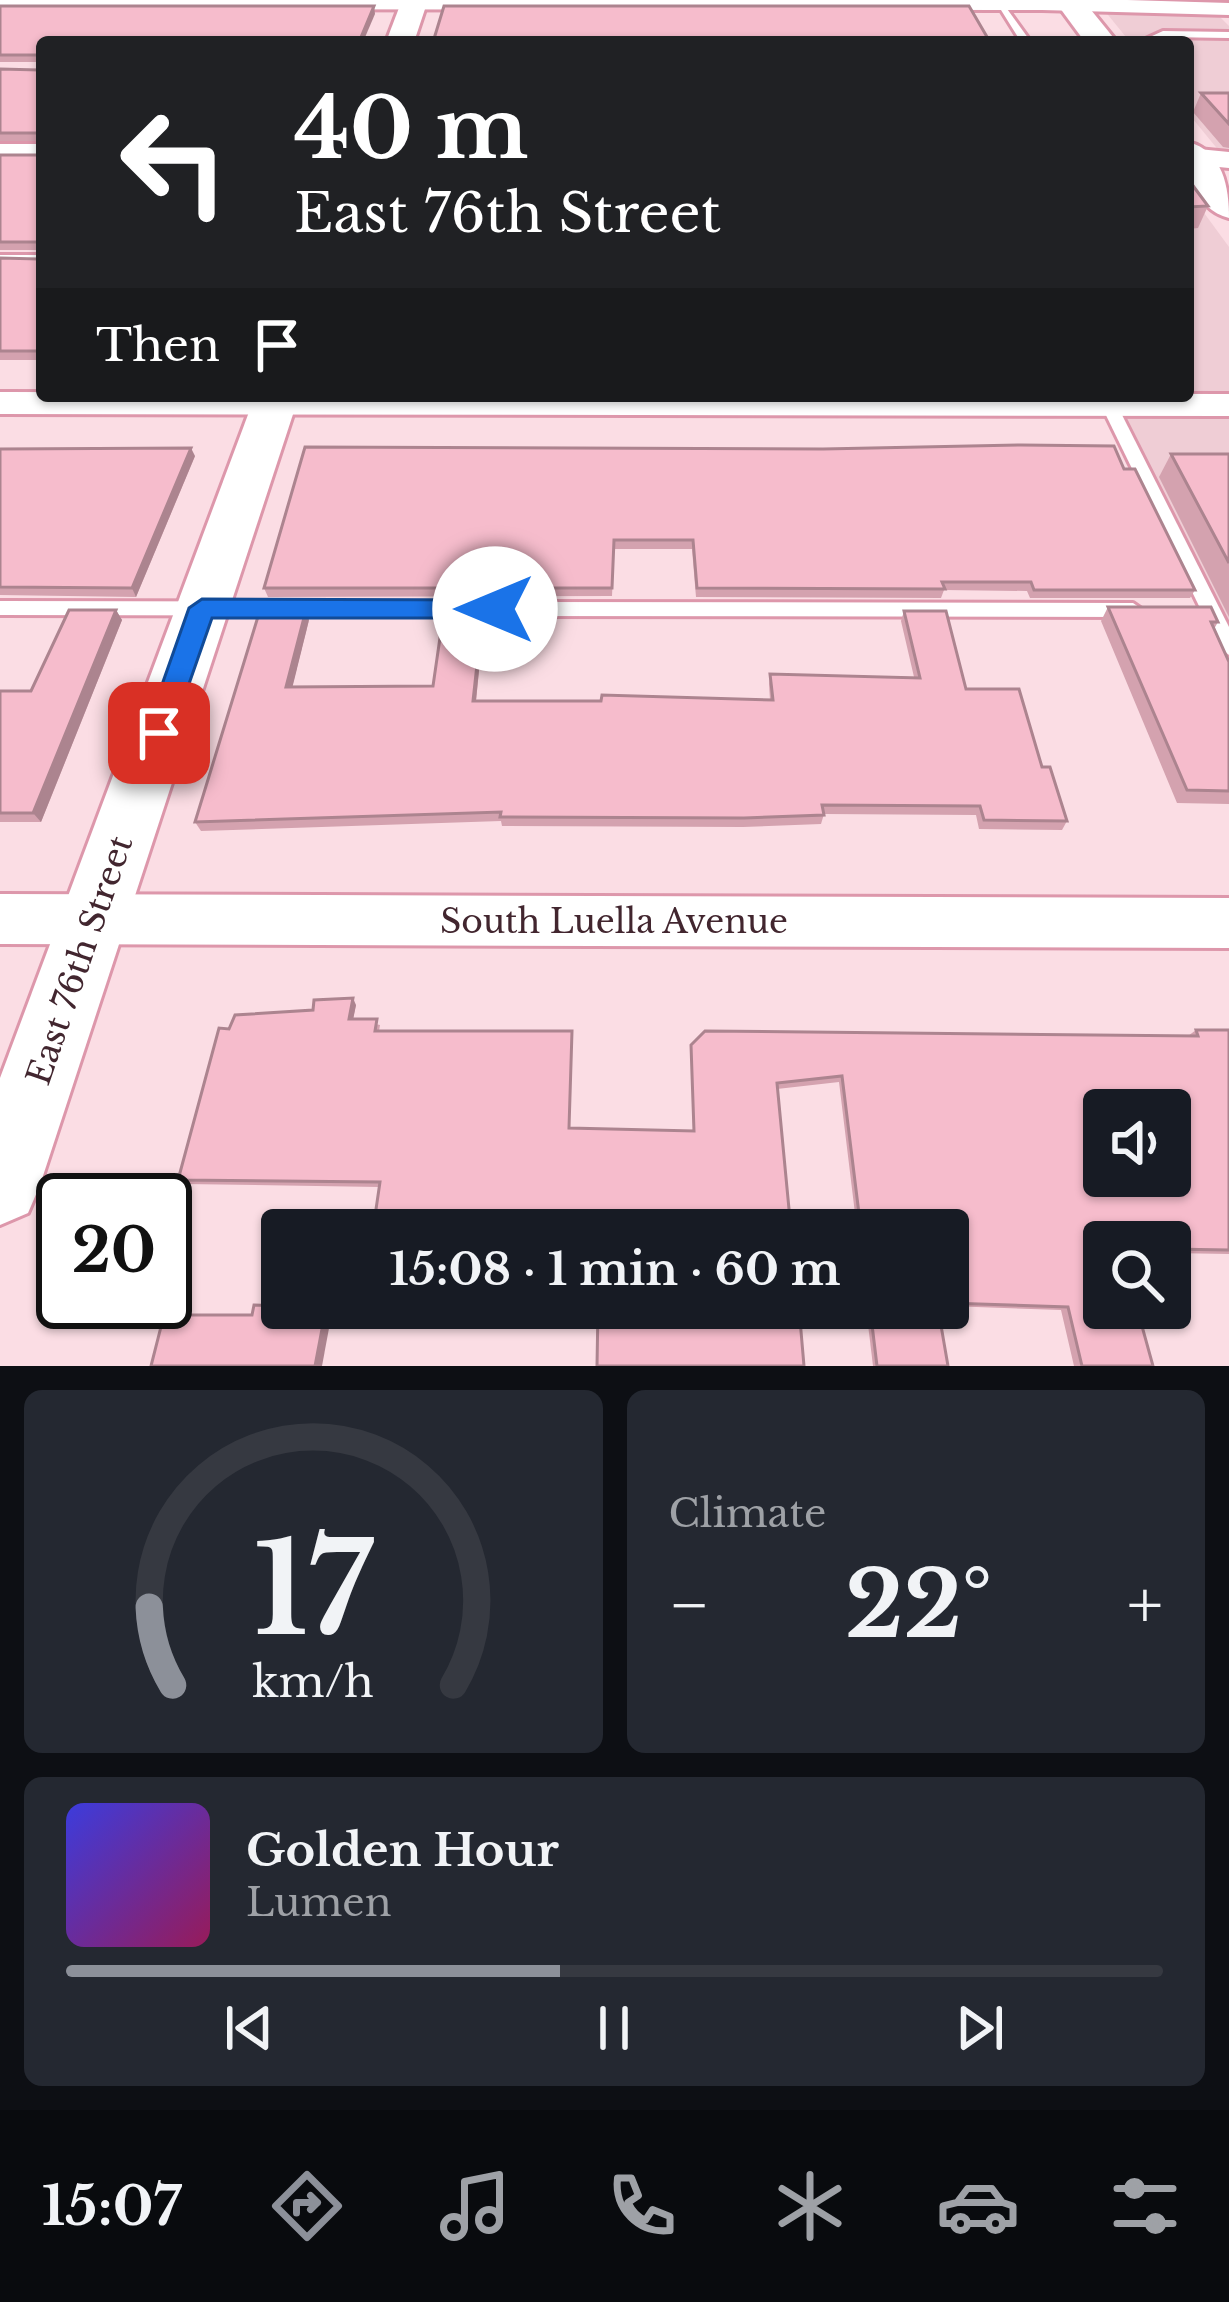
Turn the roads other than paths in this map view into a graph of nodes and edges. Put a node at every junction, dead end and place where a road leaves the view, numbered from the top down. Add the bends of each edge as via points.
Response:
1 (414, 2) edge
2 (907, 2) edge
3 (0, 3) edge
4 (1071, 3) edge
5 (1000, 4) junction
6 (1223, 8) edge
7 (1229, 35) edge
8 (402, 36) edge
9 (1022, 36) edge
10 (1096, 36) edge
11 (1158, 36) edge
12 (0, 152) edge
13 (36, 152) edge
14 (1194, 156) edge
15 (1229, 160) edge
16 (1194, 161) edge
17 (1229, 206) edge
18 (0, 259) edge
19 (36, 259) edge
20 (92, 402) edge
21 (274, 402) edge
22 (1122, 402) edge
23 (0, 403) edge
24 (1229, 405) edge
25 (0, 608) edge
26 (202, 608) junction
27 (1162, 610) edge
28 (1186, 610) edge
29 (1210, 610) junction
30 (1229, 647) edge
31 (0, 919) edge
32 (93, 920) junction
33 (1229, 923) edge
34 (0, 1185) edge

1 - 2 street
1 - 3 street
1 - 8 street
2 - 5 street
4 - 5 street
4 - 6 street
4 - 10 main road
5 - 9 lane
7 - 11 lane
12 - 13 street
14 - 15 street
16 - 17 main road
18 - 19 lane
20 - 23 street
21 - 26 street, East 76th Street
22 - 24 street
22 - 29 lane
25 - 26 lane
26 - 27 lane
26 - 32 street, East 76th Street
28 - 29 lane
29 - 30 lane
31 - 32 street, South Luella Avenue
32 - 33 street, South Luella Avenue
32 - 34 street, East 76th Street

